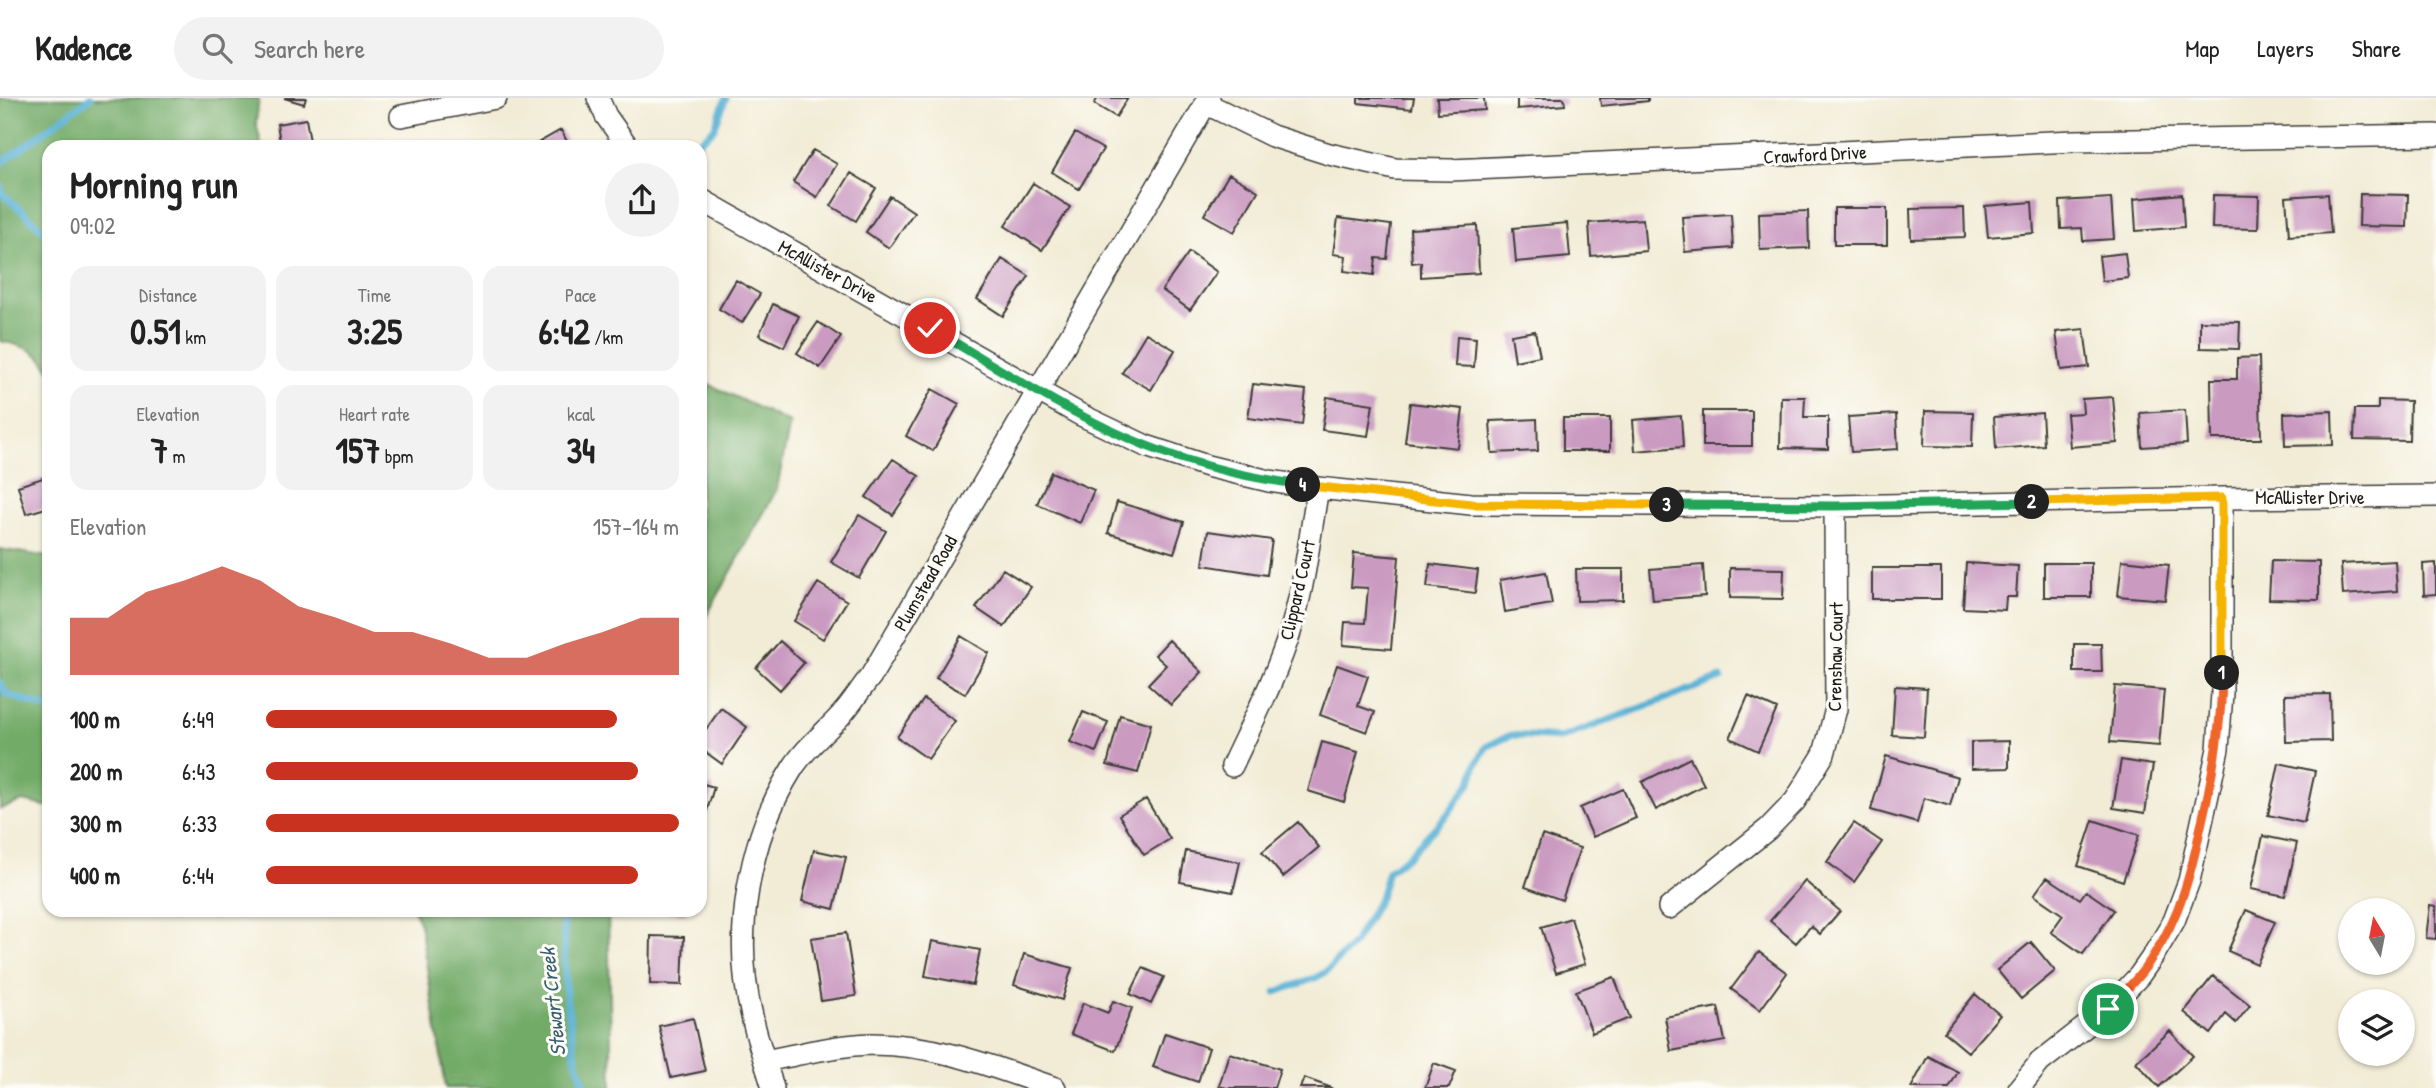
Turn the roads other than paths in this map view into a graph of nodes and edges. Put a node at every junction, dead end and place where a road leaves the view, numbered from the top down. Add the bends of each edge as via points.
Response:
1 (496, 98) edge
2 (598, 98) edge
3 (1207, 101) edge
4 (401, 116) dead end
5 (2436, 135) edge
6 (623, 140) edge
7 (707, 203) edge
8 (1037, 391) junction
9 (1318, 488) junction
10 (2436, 496) edge
11 (2222, 498) junction
12 (1835, 506) junction
13 (1232, 766) dead end
14 (1669, 908) dead end
15 (765, 1061) junction
16 (773, 1088) edge
17 (1055, 1088) edge
18 (2019, 1088) edge

1 - 4 street
2 - 6 street
3 - 5 street, Crawford Drive via 1272,136 1395,169 2074,141
3 - 8 street, Plumstead Road
7 - 8 street, McAllister Drive
8 - 9 street, McAllister Drive via 1146,446 1206,467
8 - 15 street, Plumstead Road via 871,676 792,768 772,806 752,871 744,945 751,1016
9 - 12 street, McAllister Drive via 1471,504
9 - 13 street, Clippard Court via 1292,626
10 - 11 street, McAllister Drive
11 - 12 street, McAllister Drive
11 - 18 street via 2218,749 2189,881 2174,920 2139,976 2108,1009 2040,1062
12 - 14 street, Crenshaw Court via 1836,709 1830,740 1795,801 1768,829
15 - 16 street, Plumstead Road
15 - 17 street via 859,1045 920,1047 960,1055

